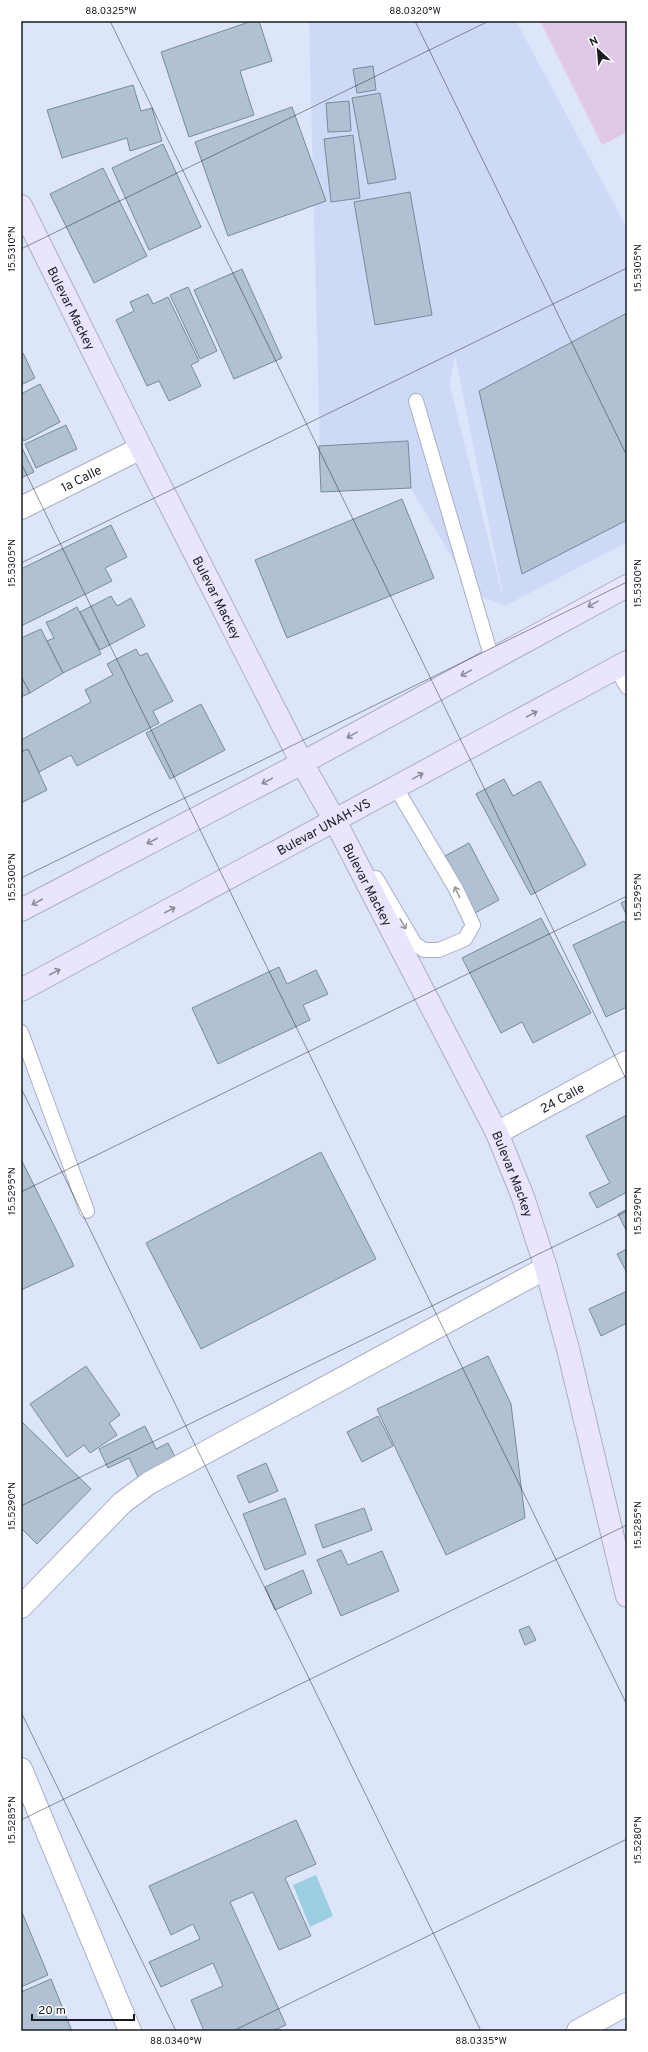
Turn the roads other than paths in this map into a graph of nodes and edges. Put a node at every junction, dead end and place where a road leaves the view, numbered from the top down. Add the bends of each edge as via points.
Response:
1 (21, 206) edge
2 (416, 401) dead end
3 (141, 448) junction
4 (21, 508) edge
5 (627, 586) edge
6 (492, 659) junction
7 (622, 665) edge
8 (627, 687) edge
9 (302, 763) junction
10 (396, 788) junction
11 (339, 818) junction
12 (21, 910) edge
13 (21, 990) edge
14 (21, 1032) edge
15 (627, 1062) edge
16 (497, 1133) junction
17 (87, 1211) dead end
18 (546, 1268) junction
19 (627, 1596) edge
20 (21, 1607) edge
21 (21, 1769) edge
22 (627, 2004) edge
23 (130, 2031) edge
24 (578, 2031) edge

1 - 3 main road, Bulevar Mackey
2 - 6 lane
3 - 4 street, 1a Calle
3 - 9 main road, Bulevar Mackey
5 -> 6 main road
6 -> 9 main road
7 - 8 lane
10 -> 7 main road, Bulevar UNAH-VS
9 - 11 main road, Bulevar Mackey
9 -> 12 main road
10 - 11 main road, Bulevar UNAH-VS
11 -> 10 lane via 415,944 424,950 439,950 465,939 472,925 456,889
13 -> 11 main road, Bulevar UNAH-VS
11 - 16 main road, Bulevar Mackey
14 - 17 lane
15 - 16 street, 24 Calle
16 - 18 main road, Bulevar Mackey via 523,1197
18 - 19 main road, Bulevar Mackey
18 - 20 street via 149,1483 122,1503
21 - 23 street
22 - 24 street

